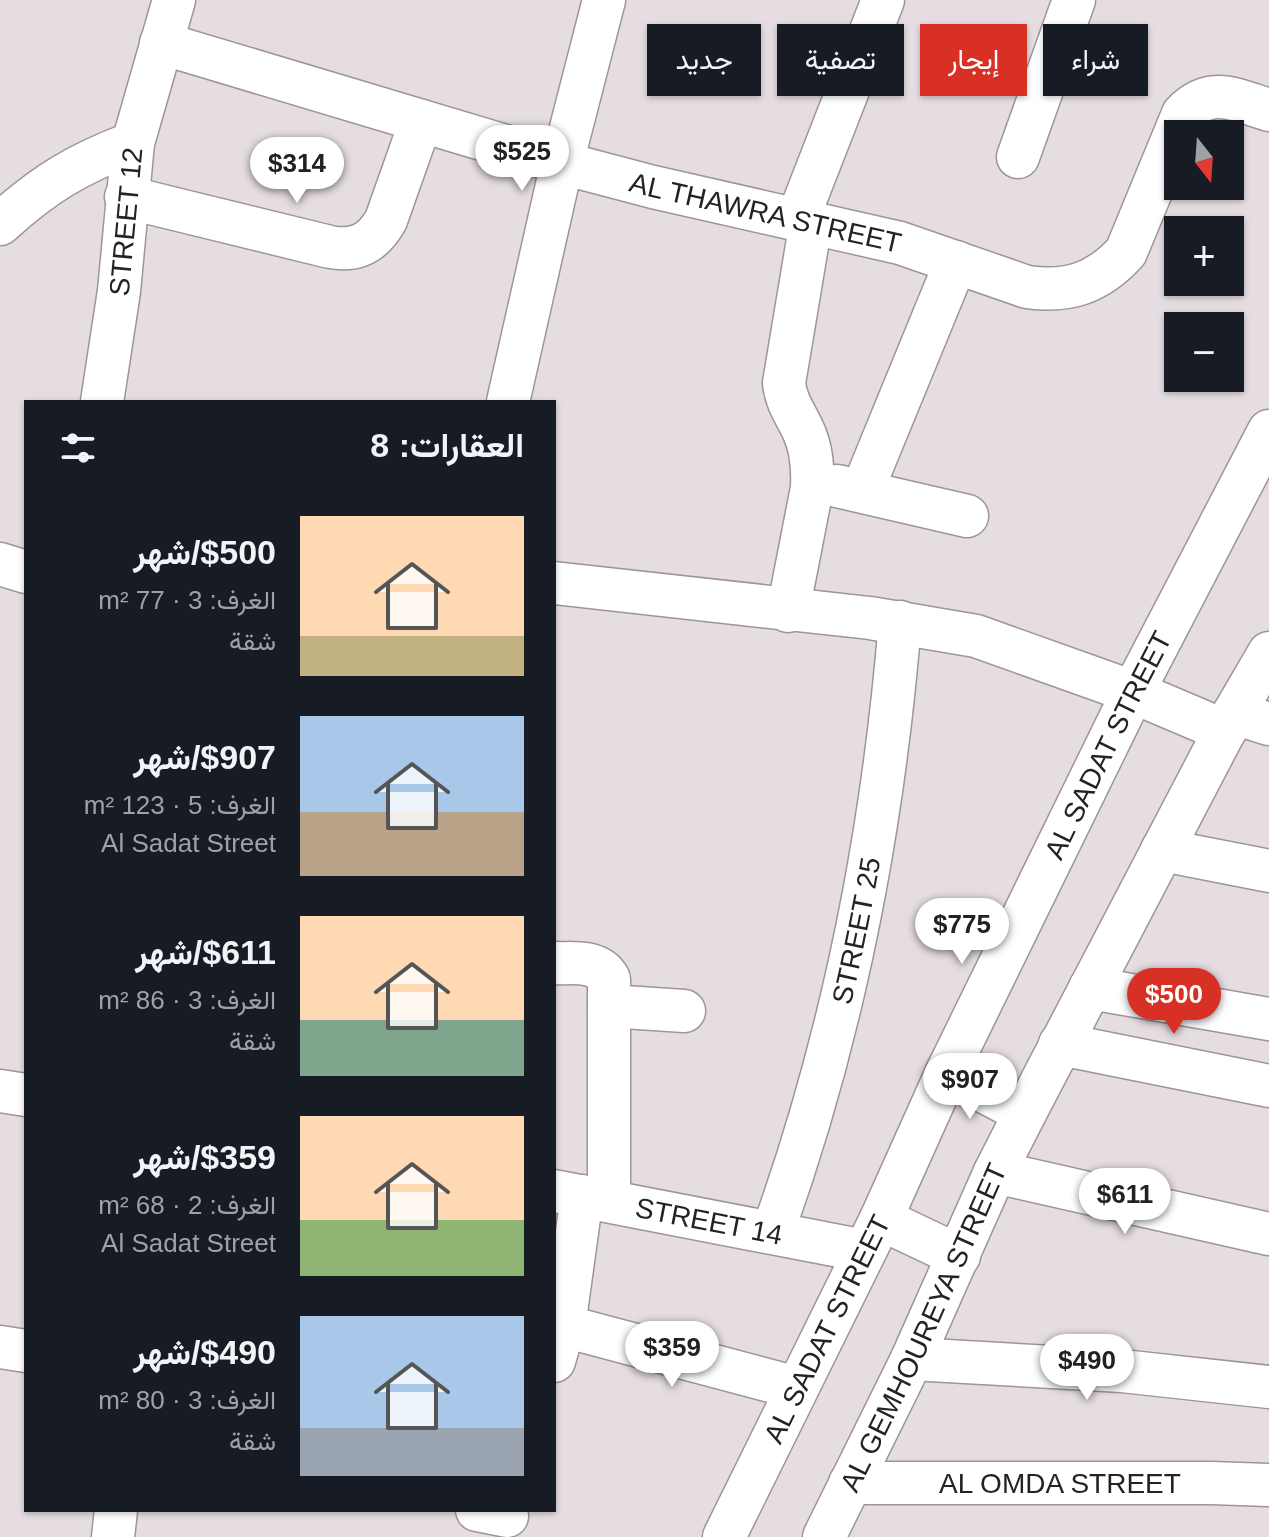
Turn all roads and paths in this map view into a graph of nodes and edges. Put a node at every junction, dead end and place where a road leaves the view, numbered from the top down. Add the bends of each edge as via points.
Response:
1 (174, 0) edge
2 (604, 0) edge
3 (883, 0) edge
4 (1074, 0) edge
5 (161, 43) junction
6 (1269, 110) edge
7 (421, 121) junction
8 (133, 143) junction
9 (1018, 157) dead end
10 (562, 163) junction
11 (17, 188) edge
12 (126, 197) junction
13 (805, 220) junction
14 (0, 224) edge
15 (956, 262) junction
16 (102, 400) edge
17 (508, 400) edge
18 (1269, 431) edge
19 (812, 480) junction
20 (862, 491) junction
21 (967, 516) dead end
22 (0, 564) edge
23 (24, 571) edge
24 (556, 583) edge
25 (788, 611) junction
26 (900, 622) junction
27 (1269, 653) edge
28 (1133, 692) junction
29 (1243, 723) edge
30 (1162, 850) junction
31 (1269, 871) edge
32 (556, 963) edge
33 (1090, 988) junction
34 (609, 1006) junction
35 (684, 1011) dead end
36 (1269, 1019) edge
37 (1060, 1044) junction
38 (947, 1072) junction
39 (1269, 1086) edge
40 (0, 1091) edge
41 (24, 1095) edge
42 (1025, 1113) junction
43 (995, 1172) junction
44 (581, 1196) edge
45 (773, 1231) junction
46 (1269, 1234) edge
47 (873, 1235) junction
48 (959, 1256) junction
49 (559, 1344) edge
50 (0, 1347) edge
51 (24, 1351) edge
52 (912, 1359) junction
53 (1269, 1387) edge
54 (797, 1388) junction
55 (850, 1483) junction
56 (1269, 1485) edge
57 (116, 1512) edge
58 (113, 1537) edge
59 (724, 1537) edge
60 (824, 1537) edge

1 - 5 street, STREET 12
2 - 10 street
3 - 13 street
4 - 9 street
5 - 7 street, AL THAWRA STREET
5 - 8 street, STREET 12
6 - 15 street, AL THAWRA STREET via 1225,96 1193,104 1183,114 1126,252 1092,281 1071,288 1027,287
7 - 10 street, AL THAWRA STREET
7 - 12 street via 386,220 357,247 330,247
8 - 11 street
8 - 12 street, STREET 12
10 - 13 street, AL THAWRA STREET
10 - 17 street
11 - 14 street
12 - 16 street, STREET 12
13 - 15 street, AL THAWRA STREET
13 - 19 street via 784,383 785,398 810,448
15 - 20 street
18 - 28 street, AL SADAT STREET
19 - 20 street
19 - 25 street
20 - 21 street
22 - 23 street
24 - 25 street
25 - 26 street
26 - 28 street via 976,636
26 - 45 street, STREET 25 via 879,818 848,978 815,1106
27 - 29 street, AL GEMHOUREYA STREET
28 - 29 street
28 - 38 street, AL SADAT STREET
29 - 30 street, AL GEMHOUREYA STREET
30 - 31 street
30 - 33 street, AL GEMHOUREYA STREET
32 - 34 street via 602,969 610,985
33 - 36 street
33 - 37 street, AL GEMHOUREYA STREET
34 - 35 street
34 - 44 street
37 - 39 street
37 - 42 street, AL GEMHOUREYA STREET
38 - 42 street
38 - 47 street, AL SADAT STREET
40 - 41 street
42 - 43 street, AL GEMHOUREYA STREET
43 - 46 street
43 - 48 street, AL GEMHOUREYA STREET
44 - 45 street, STREET 14
44 - 49 street
45 - 47 street, STREET 14
47 - 48 street, STREET 14
47 - 54 street, AL SADAT STREET
48 - 52 street, AL GEMHOUREYA STREET
49 - 54 street
50 - 51 street
52 - 53 street via 1122,1371
52 - 55 street, AL GEMHOUREYA STREET
54 - 59 street, AL SADAT STREET
55 - 56 street, AL OMDA STREET
55 - 60 street, AL GEMHOUREYA STREET
57 - 58 street

